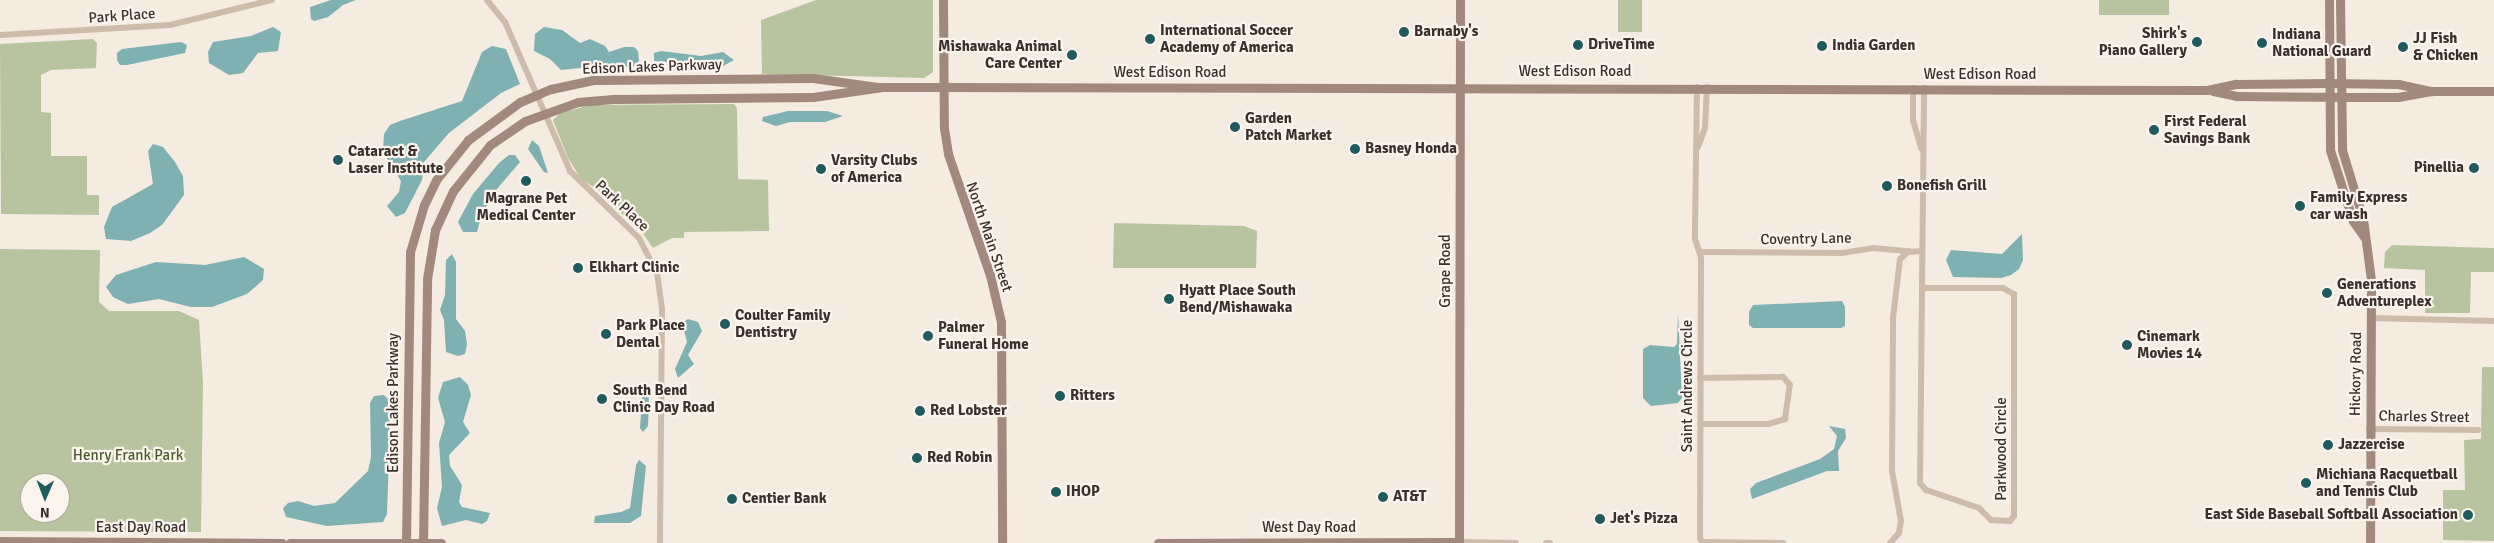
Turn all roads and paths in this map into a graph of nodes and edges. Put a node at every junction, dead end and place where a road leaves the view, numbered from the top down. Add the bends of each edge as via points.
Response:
1 (272, 0) edge
2 (487, 0) edge
3 (943, 0) edge
4 (1460, 0) edge
5 (2329, 0) edge
6 (2340, 0) edge
7 (0, 35) edge
8 (2328, 83) junction
9 (2340, 83) junction
10 (1460, 85) junction
11 (943, 86) junction
12 (1697, 87) junction
13 (1708, 87) junction
14 (882, 88) junction
15 (1913, 88) junction
16 (1924, 88) junction
17 (2207, 90) junction
18 (2432, 91) junction
19 (2494, 91) edge
20 (536, 95) junction
21 (2328, 97) junction
22 (2340, 97) junction
23 (543, 113) junction
24 (1696, 150) junction
25 (1922, 152) junction
26 (2364, 237) junction
27 (1911, 251) junction
28 (1922, 251) junction
29 (1700, 252) junction
30 (1922, 288) junction
31 (2371, 318) junction
32 (2494, 321) edge
33 (1700, 378) junction
34 (1700, 424) junction
35 (2369, 429) junction
36 (2478, 430) dead end
37 (0, 541) edge
38 (21, 542) edge
39 (32, 542) edge
40 (1459, 542) edge
41 (250, 543) edge
42 (254, 543) edge
43 (282, 543) edge
44 (290, 543) edge
45 (406, 543) edge
46 (424, 543) edge
47 (441, 543) edge
48 (660, 543) edge
49 (1002, 543) edge
50 (1158, 543) edge
51 (1516, 543) edge
52 (1546, 543) edge
53 (1550, 543) edge
54 (1783, 543) edge
55 (1890, 543) edge
56 (2370, 543) edge

1 - 7 street, Park Place via 170,25
2 - 20 street, Park Place via 505,22
3 - 11 main road, North Main Street
4 - 10 main road, Grape Road
5 - 8 main road, Hickory Road
6 - 9 main road, Hickory Road
8 - 9 main road, West Edison Road
8 - 17 main road, West Edison Road via 2236,84
8 - 21 main road, Hickory Road
9 - 18 main road, West Edison Road via 2398,84
9 - 22 main road, Hickory Road
10 - 11 main road, West Edison Road
10 - 12 main road, West Edison Road
10 - 40 main road, Grape Road
11 - 14 main road, Edison Lakes Parkway
11 - 49 main road, North Main Street via 948,154 990,275 1001,322
12 - 13 main road, West Edison Road
12 - 24 street, Saint Andrews Circle
13 - 15 main road, West Edison Road
13 - 24 street, Saint Andrews Circle via 1706,128
14 - 20 main road, Edison Lakes Parkway via 813,78 606,79 568,84
14 - 23 main road, Edison Lakes Parkway via 813,97 597,100
15 - 16 main road, West Edison Road
15 - 25 street, Parkwood Circle via 1913,120
16 - 17 main road, West Edison Road
16 - 25 street, Parkwood Circle
17 - 21 main road, West Edison Road via 2237,96
18 - 19 main road
18 - 22 main road, West Edison Road via 2398,97
20 - 23 street, Park Place
20 - 45 main road, Edison Lakes Parkway via 502,113 468,140 436,180 416,226 408,273
21 - 22 main road, West Edison Road
21 - 26 main road, Hickory Road via 2332,163 2353,221
22 - 26 main road, Hickory Road via 2344,161 2362,219
23 - 46 main road, Edison Lakes Parkway via 502,136 481,154 453,191 435,230 427,279
23 - 48 street, Park Place via 570,171 639,238 657,273 662,309
24 - 29 street, Saint Andrews Circle via 1695,239
25 - 28 street, Parkwood Circle
26 - 31 main road, Hickory Road via 2371,280
27 - 28 street
27 - 29 street, Coventry Lane via 1873,248 1842,253
27 - 55 street via 1900,259 1893,318 1892,471 1901,521 1899,533
28 - 30 street, Parkwood Circle
29 - 33 street, Saint Andrews Circle
30 - 30 street, Parkwood Circle via 1920,483 1926,490 1979,508 1991,520 2010,521 2014,516 2014,294 2003,288
31 - 32 street
31 - 35 main road, Hickory Road
33 - 34 street, Saint Andrews Circle
33 - 34 street via 1783,377 1790,385 1785,419 1768,424
34 - 54 street, Saint Andrews Circle via 1701,541
35 - 36 street, Charles Street
35 - 56 main road, Hickory Road
37 - 38 main road, East Day Road
38 - 39 main road, East Day Road
39 - 41 main road, East Day Road
40 - 50 main road, West Day Road
40 - 51 street
41 - 42 main road, East Day Road
42 - 43 main road, East Day Road
44 - 45 main road
45 - 46 main road
46 - 47 main road
52 - 53 street

